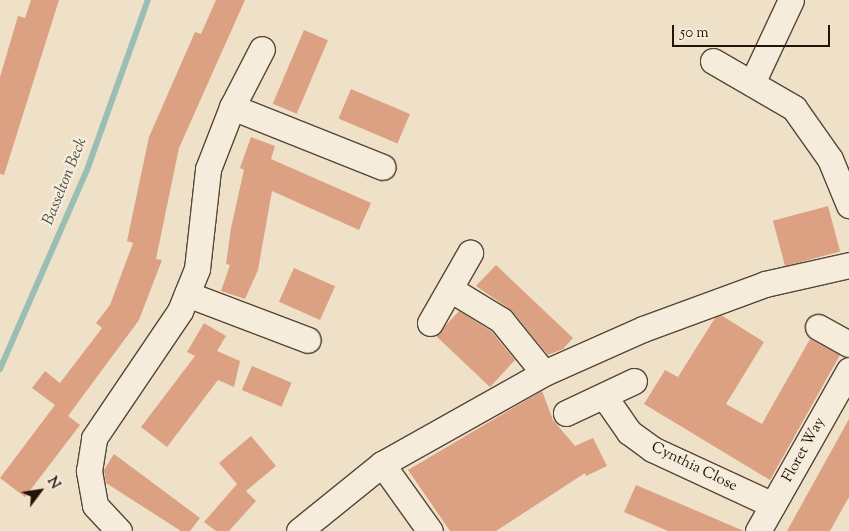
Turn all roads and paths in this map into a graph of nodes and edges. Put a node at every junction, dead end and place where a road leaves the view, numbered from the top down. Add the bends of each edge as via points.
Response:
1 (791, 0) edge
2 (262, 49) dead end
3 (713, 61) dead end
4 (753, 81) junction
5 (232, 107) junction
6 (383, 167) dead end
7 (849, 205) edge
8 (470, 254) dead end
9 (849, 265) edge
10 (450, 289) junction
11 (187, 294) junction
12 (430, 323) dead end
13 (818, 327) dead end
14 (308, 340) dead end
15 (849, 344) edge
16 (849, 370) edge
17 (544, 373) junction
18 (634, 382) dead end
19 (604, 396) junction
20 (566, 413) dead end
21 (382, 464) junction
22 (773, 506) junction
23 (119, 531) edge
24 (299, 531) edge
25 (430, 531) edge
26 (758, 531) edge

1 - 4 street
2 - 5 street
3 - 4 street
4 - 7 street via 794,108 812,130 844,186
5 - 6 street
5 - 11 street via 208,170 197,269
8 - 10 street
9 - 17 street via 765,284 643,329
10 - 12 street
10 - 17 street via 501,320
11 - 14 street
11 - 23 street via 94,438 89,471 95,505
13 - 15 street
16 - 22 street, Floret Way
17 - 21 street
18 - 19 street
19 - 20 street
19 - 22 street, Cynthia Close via 629,432 652,449
21 - 24 street
21 - 25 street
22 - 26 street, Floret Way

